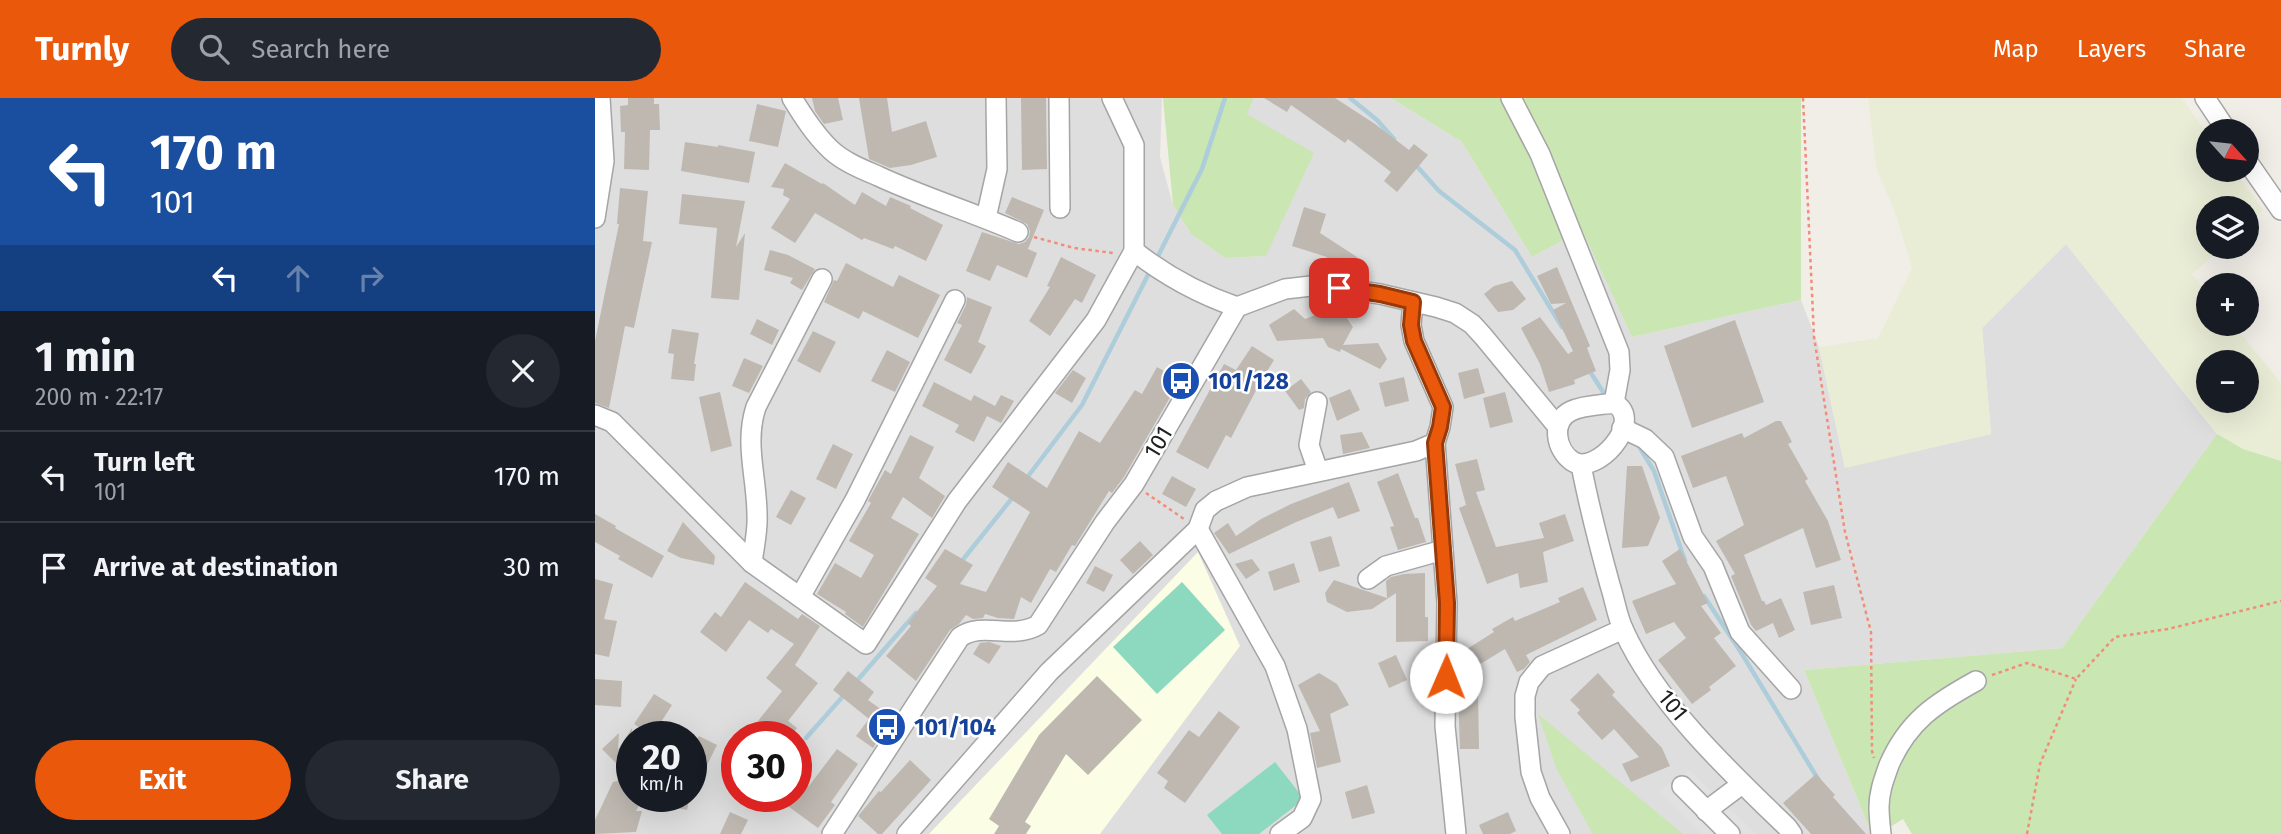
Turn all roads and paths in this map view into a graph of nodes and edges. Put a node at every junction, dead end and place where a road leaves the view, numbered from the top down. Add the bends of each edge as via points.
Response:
1 (600, 98) edge
2 (792, 98) edge
3 (996, 98) edge
4 (1059, 98) edge
5 (1112, 98) edge
6 (1511, 98) edge
7 (1803, 98) edge
8 (2205, 98) edge
9 (2219, 119) edge
10 (2259, 178) edge
11 (1061, 208) dead end
12 (2281, 210) edge
13 (595, 218) edge
14 (986, 218) junction
15 (1018, 232) joint
16 (1134, 251) junction
17 (822, 279) dead end
18 (955, 300) dead end
19 (1413, 302) junction
20 (1237, 307) junction
21 (1317, 402) dead end
22 (1614, 403) junction
23 (595, 415) edge
24 (1558, 427) junction
25 (1622, 428) junction
26 (1435, 443) junction
27 (1581, 465) junction
28 (1318, 471) junction
29 (1133, 484) junction
30 (1198, 529) junction
31 (1443, 550) junction
32 (752, 563) junction
33 (1368, 579) dead end
34 (800, 597) junction
35 (2281, 601) edge
36 (1623, 629) junction
37 (2076, 678) junction
38 (1976, 681) joint
39 (1791, 689) dead end
40 (1742, 784) junction
41 (1881, 785) junction
42 (1682, 786) dead end
43 (1706, 811) junction
44 (832, 834) edge
45 (907, 834) edge
46 (1280, 834) edge
47 (1456, 834) edge
48 (1560, 834) edge
49 (1730, 834) edge
50 (1792, 834) edge
51 (1881, 834) edge
52 (2027, 834) edge

1 - 13 street via 604,161
2 - 14 street via 819,137 850,163 911,192
3 - 14 street via 997,169
4 - 11 street
5 - 16 street via 1134,145
6 - 22 street via 1540,154 1619,352
7 - 41 path via 1814,337 1845,532 1871,632 1872,751
8 - 9 street
10 - 12 street
14 - 15 street
15 - 16 path via 1074,248
16 - 20 street via 1181,283
16 - 34 street via 1096,320 957,501 866,644
17 - 32 street via 751,424 758,516
18 - 34 street via 855,500
19 - 20 street via 1311,286 1285,289
19 - 24 street via 1455,313 1472,324
19 - 26 street via 1414,341 1443,407
20 - 29 street, 101
21 - 28 street via 1309,445
22 - 24 street via 1570,411
22 - 25 street via 1626,418
23 - 32 street via 612,422
24 - 27 street via 1560,447
25 - 27 street via 1616,444 1593,462
25 - 39 street via 1645,439 1664,457 1693,537 1713,566 1740,632
26 - 28 street
26 - 31 street
27 - 36 street, 101
28 - 30 street via 1247,487 1205,510
29 - 30 path
29 - 44 street, 101 via 1038,625 1027,632 968,631 960,637
30 - 45 street via 1049,672
30 - 46 street via 1275,666 1297,729 1311,799 1302,818
31 - 33 street via 1386,566
31 - 47 street via 1445,726
32 - 34 street
35 - 37 path via 2115,637
36 - 40 street, 101 via 1678,714
36 - 48 street via 1542,666 1529,682 1525,717 1531,772
37 - 38 path via 2027,663
37 - 52 path via 2040,764
38 - 41 street via 1921,716 1904,736
40 - 43 street
40 - 50 street, 101
41 - 51 street
42 - 43 street
43 - 49 street

